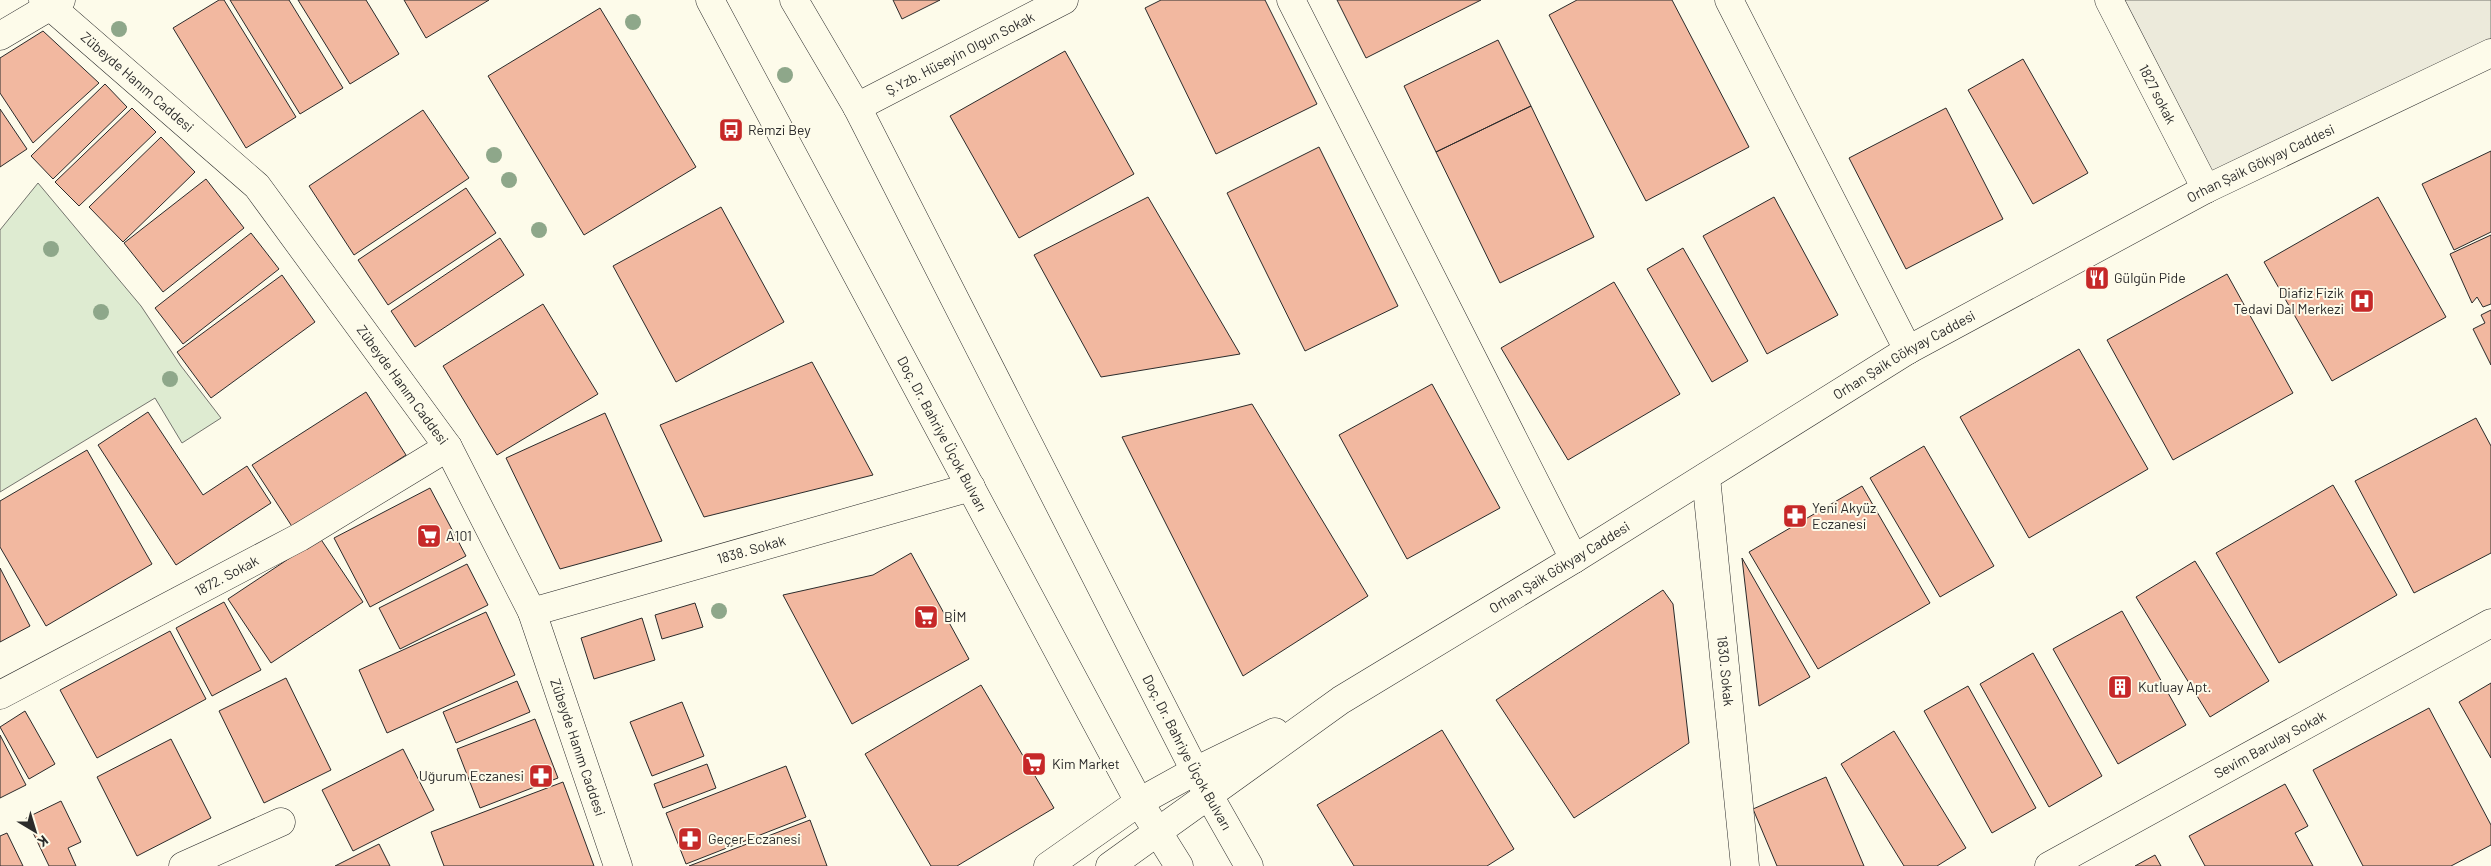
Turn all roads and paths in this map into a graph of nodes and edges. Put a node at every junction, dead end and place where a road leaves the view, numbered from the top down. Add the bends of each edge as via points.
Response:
1 (710, 0) edge
2 (794, 0) edge
3 (1064, 0) edge
4 (1291, 0) edge
5 (1729, 0) edge
6 (2109, 0) edge
7 (52, 2) edge
8 (0, 36) edge
9 (2491, 53) edge
10 (857, 107) junction
11 (2206, 189) junction
12 (1908, 350) junction
13 (448, 447) junction
14 (1706, 477) junction
15 (970, 488) junction
16 (1574, 559) junction
17 (532, 612) junction
18 (2491, 623) edge
19 (0, 695) edge
20 (1341, 700) junction
21 (1195, 771) junction
22 (1210, 795) junction
23 (1139, 802) junction
24 (281, 822) dead end
25 (1158, 832) junction
26 (183, 866) edge
27 (618, 866) edge
28 (1048, 866) edge
29 (1110, 866) edge
30 (1179, 866) edge
31 (1249, 866) edge
32 (1745, 866) edge
33 (2049, 866) edge

1 - 15 street, Doç. Dr. Bahriye Üçok Bulvarı
2 - 10 street, Doç. Dr. Bahriye Üçok Bulvarı
3 - 10 street, Ş.Yzb. Hüseyin Olgun Sokak
4 - 16 street
5 - 12 street
6 - 11 street, 1827 sokak
7 - 8 street
7 - 13 street, Zübeyde Hanım Caddesi via 257,186
9 - 11 street, Orhan Şaik Gökyay Caddesi
10 - 21 street, Doç. Dr. Bahriye Üçok Bulvarı
11 - 12 street, Orhan Şaik Gökyay Caddesi
12 - 14 street, Orhan Şaik Gökyay Caddesi
13 - 17 street, Zübeyde Hanım Caddesi
13 - 19 street, 1872. Sokak via 300,537
14 - 16 street, Orhan Şaik Gökyay Caddesi
14 - 32 street, 1830. Sokak
15 - 17 street, 1838. Sokak
15 - 23 street, Doç. Dr. Bahriye Üçok Bulvarı
16 - 20 street, Orhan Şaik Gökyay Caddesi
17 - 27 street, Zübeyde Hanım Caddesi
18 - 33 street, Sevim Barulay Sokak
20 - 21 street, Orhan Şaik Gökyay Caddesi
20 - 22 street, Orhan Şaik Gökyay Caddesi
21 - 22 street, Doç. Dr. Bahriye Üçok Bulvarı
21 - 23 street, Orhan Şaik Gökyay Caddesi
22 - 25 street, Orhan Şaik Gökyay Caddesi
22 - 31 street, Doç. Dr. Bahriye Üçok Bulvarı
23 - 25 street, Doç. Dr. Bahriye Üçok Bulvarı
23 - 28 street, Orhan Şaik Gökyay Caddesi
24 - 26 street
25 - 29 street, Orhan Şaik Gökyay Caddesi
25 - 30 street, Doç. Dr. Bahriye Üçok Bulvarı

